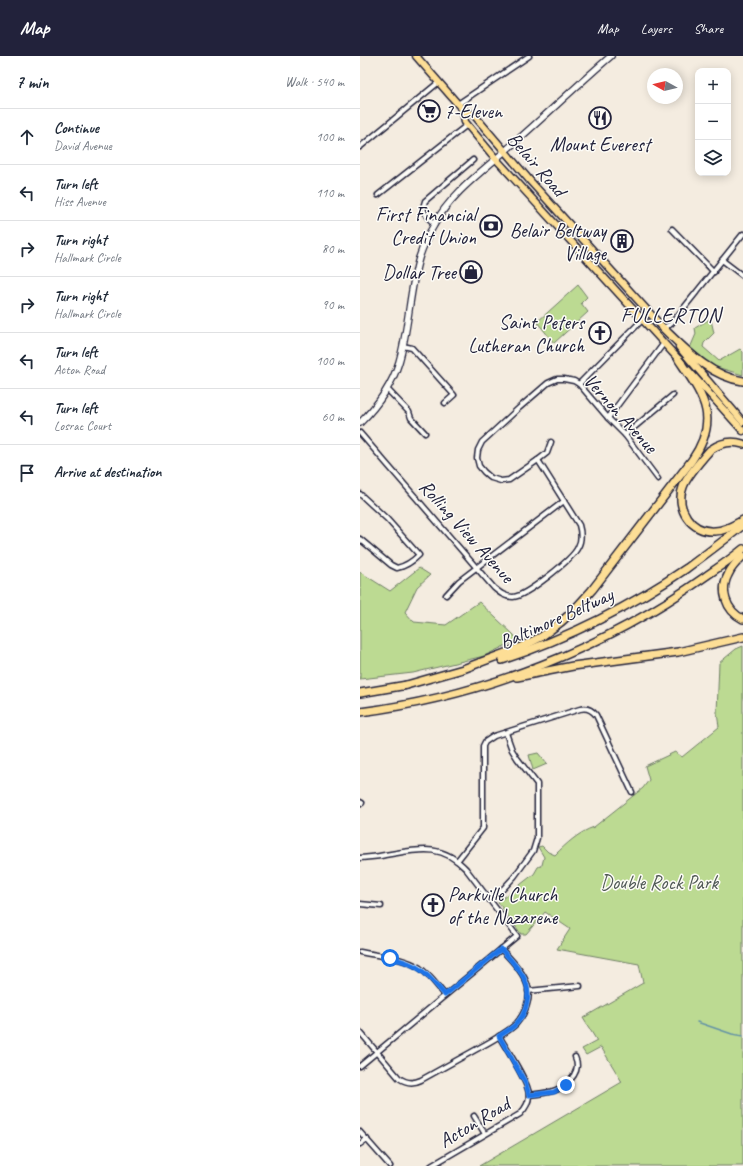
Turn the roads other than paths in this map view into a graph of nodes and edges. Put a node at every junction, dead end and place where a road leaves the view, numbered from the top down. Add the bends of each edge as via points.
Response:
1 (416, 56) edge
2 (529, 56) edge
3 (611, 56) edge
4 (439, 82) junction
5 (458, 104) junction
6 (463, 110) junction
7 (467, 125) junction
8 (360, 147) edge
9 (505, 152) junction
10 (496, 159) junction
11 (473, 160) dead end
12 (378, 195) dead end
13 (434, 223) junction
14 (672, 229) dead end
15 (743, 234) edge
16 (722, 260) junction
17 (714, 272) junction
18 (743, 276) edge
19 (649, 313) junction
20 (642, 320) junction
21 (663, 328) junction
22 (664, 343) junction
23 (403, 346) junction
24 (679, 360) junction
25 (743, 381) edge
26 (579, 384) junction
27 (387, 389) junction
28 (672, 395) dead end
29 (445, 403) dead end
30 (608, 418) junction
31 (743, 422) edge
32 (360, 423) edge
33 (743, 431) edge
34 (360, 433) edge
35 (425, 433) dead end
36 (625, 435) junction
37 (551, 442) dead end
38 (743, 444) edge
39 (538, 460) junction
40 (658, 479) dead end
41 (360, 494) edge
42 (564, 501) junction
43 (743, 520) edge
44 (743, 525) edge
45 (360, 539) edge
46 (743, 549) edge
47 (743, 556) edge
48 (477, 567) junction
49 (446, 595) dead end
50 (743, 619) edge
51 (743, 637) edge
52 (495, 682) junction
53 (403, 686) junction
54 (360, 693) edge
55 (360, 712) edge
56 (506, 732) junction
57 (632, 792) dead end
58 (360, 858) edge
59 (457, 861) junction
60 (490, 899) junction
61 (360, 904) edge
62 (381, 906) dead end
63 (501, 949) junction
64 (360, 952) edge
65 (580, 986) dead end
66 (528, 991) junction
67 (445, 995) junction
68 (360, 1032) edge
69 (499, 1036) junction
70 (376, 1052) junction
71 (575, 1057) dead end
72 (360, 1066) edge
73 (529, 1095) junction
74 (474, 1116) dead end
75 (360, 1132) edge
76 (485, 1134) junction
77 (367, 1139) junction
78 (360, 1144) edge
79 (390, 1166) edge
80 (431, 1166) edge

1 - 4 highway, Belair Road
2 - 5 street
3 - 9 main road
4 - 5 highway, Belair Road
4 - 8 street
5 - 6 highway, Belair Road
6 - 7 highway, Belair Road
6 - 9 highway, Belair Road via 474,115
7 - 10 highway, Belair Road
7 - 12 street
9 - 10 main road
9 - 19 highway, Belair Road
10 - 13 main road via 456,195
10 - 20 highway, Belair Road
11 - 13 street via 425,201 424,213
13 - 23 main road via 418,263
14 - 17 street
15 - 16 street
16 - 17 street
16 - 18 street
17 - 21 street via 671,324
19 - 20 street
19 - 21 highway, Belair Road
20 - 22 highway, Belair Road
20 - 26 street
21 - 25 highway via 707,366 720,374
21 - 31 highway, Belair Road
22 - 24 highway, Belair Road
22 - 30 street
23 - 27 main road
23 - 29 street via 412,348 454,395
24 - 33 highway, Belair Road
24 - 53 highway via 703,399 707,416 704,440 698,452 588,595 561,622 530,643 490,660
26 - 30 street, Vernon Avenue
26 - 39 street, Vernon Avenue via 564,378 548,383 482,442 477,458 478,465 484,472 502,481 512,478
27 - 32 main road
27 - 35 street
28 - 36 street
30 - 36 street, Vernon Avenue
34 - 48 street, Rolling View Avenue
36 - 40 street, Vernon Avenue
37 - 39 street, Vernon Avenue via 547,453
38 - 43 highway via 726,442 710,450 685,481 681,499 687,519 701,529 720,530
39 - 42 street, Rolling View Avenue
41 - 45 street via 419,555 412,562 397,568
42 - 48 street
42 - 48 street, Rolling View Avenue via 581,530 579,546 569,559 539,582 518,596 506,596 494,588
44 - 53 highway, Baltimore Beltway via 660,585 591,624 490,663
46 - 52 highway, Baltimore Beltway via 671,600 621,629
47 - 50 highway via 728,574 724,589 729,606
48 - 49 street
51 - 52 highway via 678,652 573,666
52 - 55 highway, Baltimore Beltway via 440,697
53 - 54 highway, Baltimore Beltway
56 - 57 street via 585,708 596,715
56 - 59 street via 489,739 483,745 482,828
56 - 60 street via 517,758 537,784 537,838 533,851 514,877
58 - 59 street via 424,849 442,852
59 - 60 street
60 - 63 street via 517,936
61 - 62 street
63 - 66 street via 522,975
63 - 67 street
64 - 67 street via 411,963 427,974
65 - 66 street
66 - 69 street via 527,1006 521,1017 513,1027
67 - 70 street
68 - 70 street
69 - 70 street via 414,1083 400,1080
69 - 73 street, Acton Road via 526,1084
70 - 72 street
71 - 73 street via 576,1072 566,1085 554,1092
73 - 76 street, Acton Road via 520,1114
74 - 76 street
75 - 77 street
76 - 80 street, Acton Road
77 - 78 street
77 - 79 street

